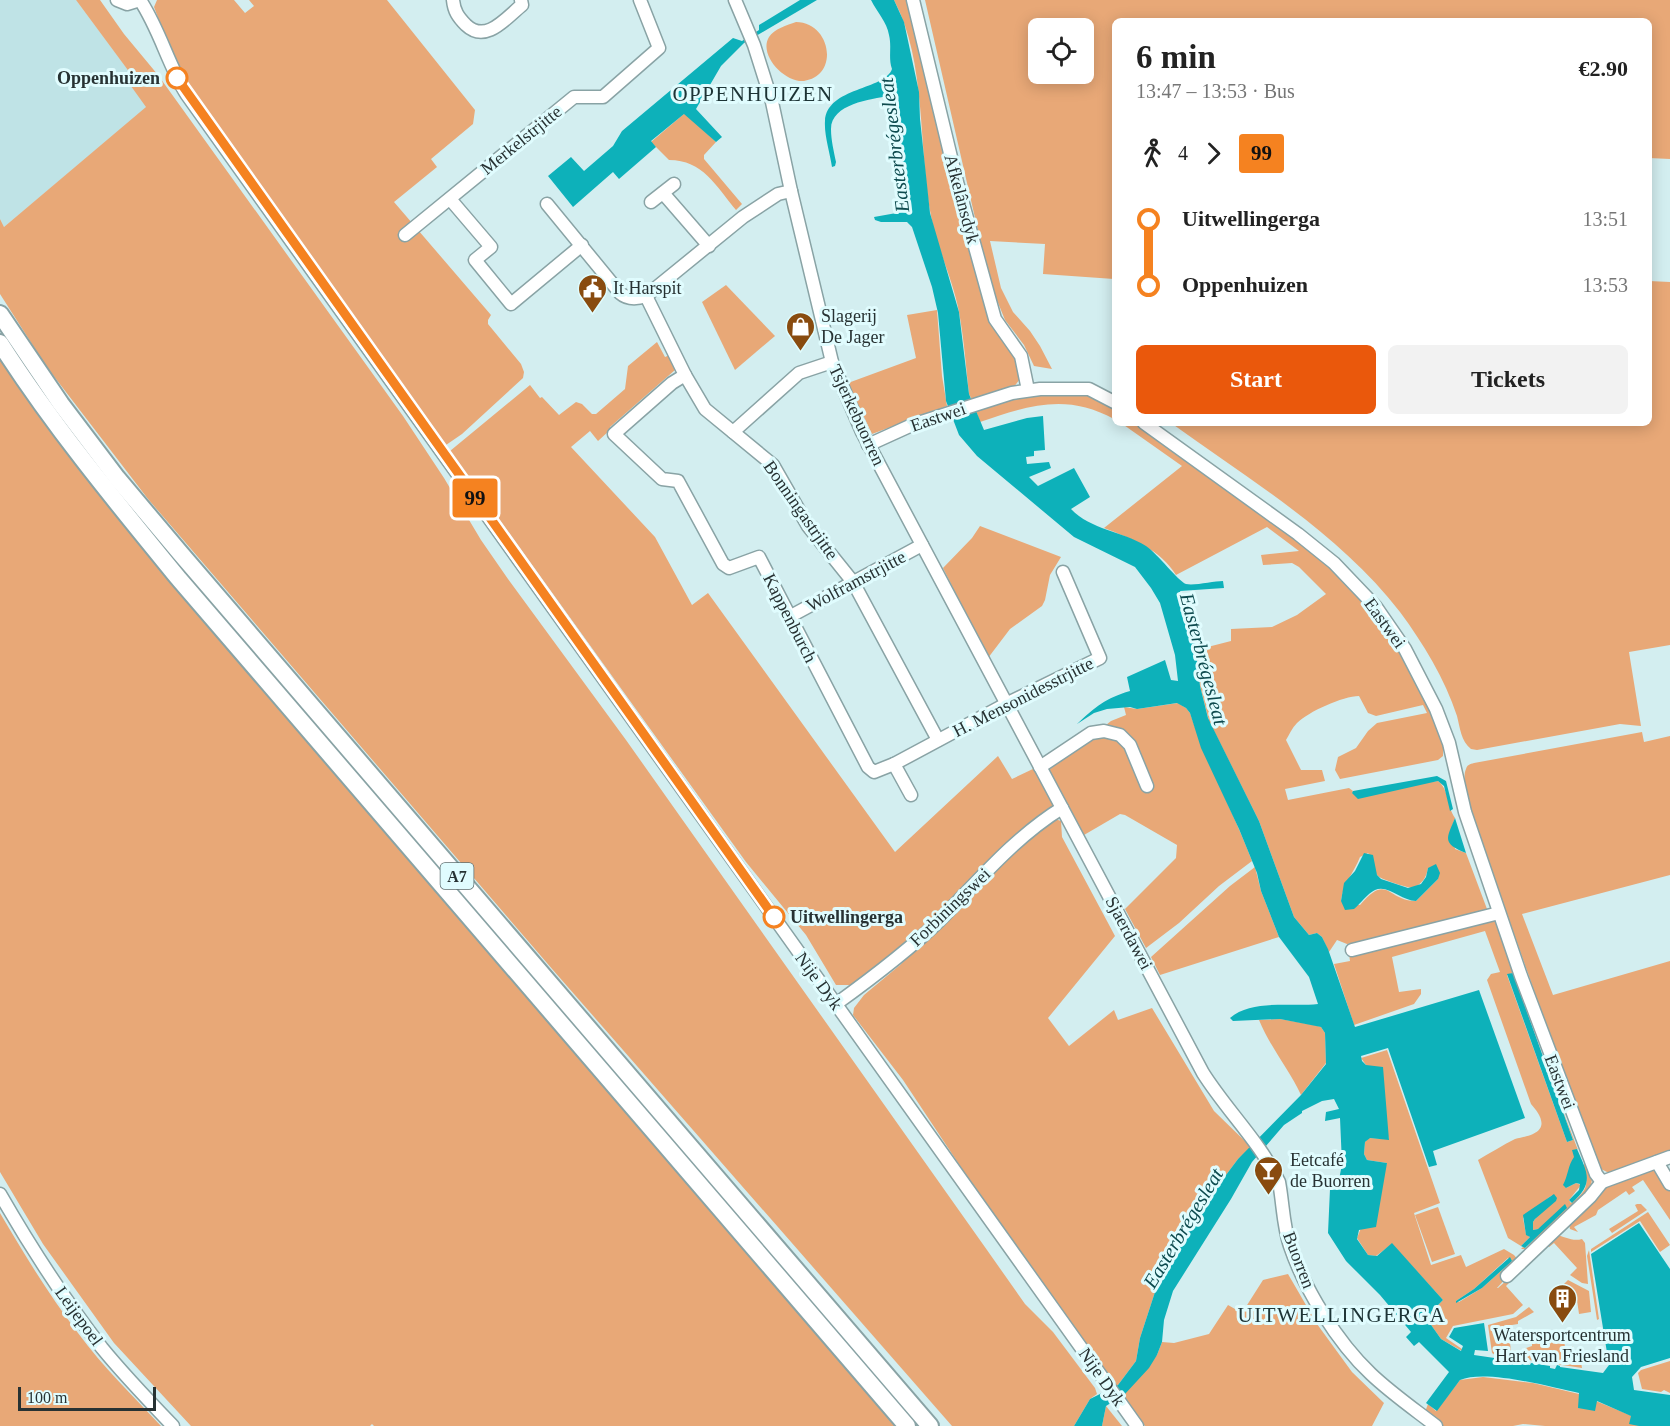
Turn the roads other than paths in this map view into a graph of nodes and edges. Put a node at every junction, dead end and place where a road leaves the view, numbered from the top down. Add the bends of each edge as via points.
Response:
1 (117, 0) edge
2 (140, 0) edge
3 (453, 0) edge
4 (521, 0) edge
5 (640, 0) edge
6 (735, 0) edge
7 (913, 0) edge
8 (674, 184) dead end
9 (791, 191) junction
10 (663, 193) junction
11 (450, 199) junction
12 (651, 202) dead end
13 (547, 204) dead end
14 (405, 235) dead end
15 (582, 245) junction
16 (709, 246) junction
17 (646, 296) junction
18 (0, 314) edge
19 (0, 343) edge
20 (832, 362) junction
21 (685, 375) junction
22 (1028, 390) junction
23 (1112, 401) edge
24 (1148, 426) edge
25 (733, 432) junction
26 (868, 445) junction
27 (922, 545) junction
28 (1063, 572) dead end
29 (853, 582) junction
30 (789, 617) junction
31 (1006, 704) junction
32 (938, 740) junction
33 (894, 764) junction
34 (1040, 767) junction
35 (1147, 786) dead end
36 (911, 795) dead end
37 (1062, 808) junction
38 (1499, 913) junction
39 (1352, 950) dead end
40 (836, 1004) junction
41 (1219, 1099) joint
42 (1670, 1157) edge
43 (1657, 1162) junction
44 (1602, 1182) junction
45 (1670, 1184) edge
46 (0, 1194) edge
47 (1507, 1276) dead end
48 (173, 1426) edge
49 (908, 1426) edge
50 (930, 1426) edge
51 (1137, 1426) edge
52 (1436, 1426) edge

1 - 2 street via 127,4
2 - 40 street, Nije Dyk via 187,95
3 - 4 street via 460,19 472,31 482,33 522,5
5 - 11 street, Merkelstrjitte via 659,48 603,96 574,97
6 - 9 street, Tsjerkebuorren via 772,102
7 - 22 street, Afkelânsdyk via 995,319 1021,356
8 - 10 street
9 - 16 street via 778,194 743,217
9 - 20 street, Tsjerkebuorren
10 - 12 street
10 - 16 street
11 - 14 street, Merkelstrjitte
11 - 15 street via 491,247 475,260 511,304
13 - 15 street
15 - 17 street via 624,297
16 - 17 street
17 - 21 street, Bonningastrjitte
18 - 50 highway, A7 via 117,478
19 - 49 highway, A7 via 78,456 179,579
20 - 25 street via 799,373
20 - 26 street, Tsjerkebuorren
21 - 25 street, Bonningastrjitte via 705,409
21 - 30 street, Kappenburch via 614,434 662,479 678,481 723,564 729,568 759,557
22 - 23 street, Eastwei via 1089,389
22 - 26 street, Eastwei via 912,425
24 - 38 street, Eastwei via 1335,563 1376,606 1405,649 1436,709
25 - 29 street, Bonningastrjitte via 773,465 808,526
26 - 27 street, Tsjerkebuorren
27 - 29 street, Wolframstrjitte
27 - 31 street, Tsjerkebuorren
28 - 31 street, H. Mensonidesstrjitte via 1100,658
29 - 30 street, Wolframstrjitte
29 - 32 street, Bonningastrjitte
30 - 33 street, Kappenburch via 868,767 874,772
31 - 32 street, H. Mensonidesstrjitte
31 - 34 street, Sjaerdawei
32 - 33 street, H. Mensonidesstrjitte
33 - 36 street
34 - 35 street via 1091,733 1104,731 1120,735 1130,745
34 - 37 street, Sjaerdawei
37 - 40 street, Forbiningswei via 1023,834 938,921 880,973
37 - 41 street, Sjaerdawei
38 - 39 street
38 - 44 street, Eastwei via 1582,1141
40 - 51 street, Nije Dyk
41 - 52 street, Buorren via 1279,1182 1289,1244 1337,1335 1372,1376
42 - 43 street
43 - 44 street
43 - 45 street
44 - 47 street
46 - 48 street, Leijepoel via 75,1312

